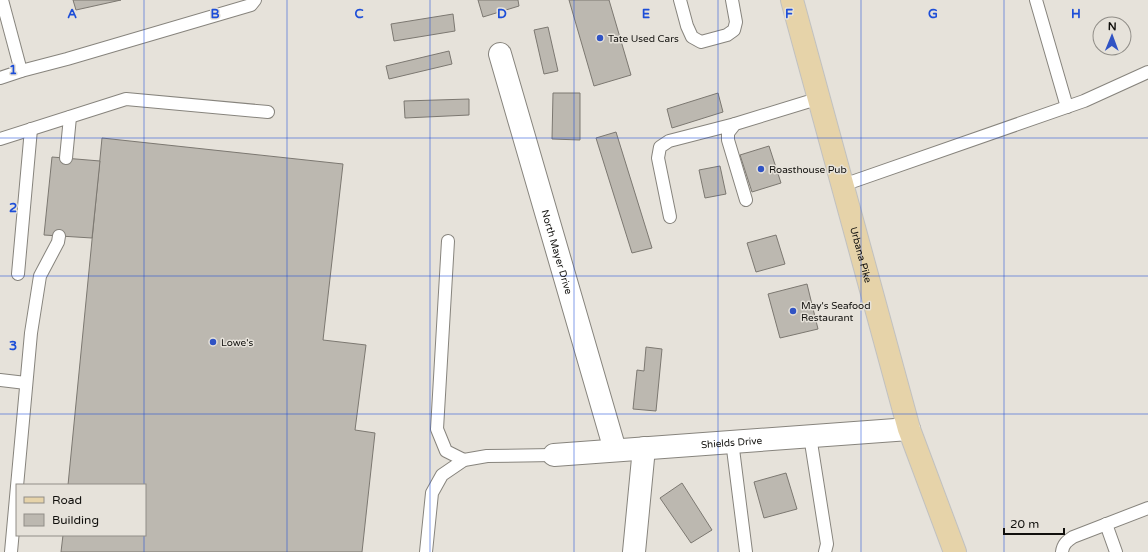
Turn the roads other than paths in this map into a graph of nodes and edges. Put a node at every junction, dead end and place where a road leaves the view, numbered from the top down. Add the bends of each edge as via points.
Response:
1 (2, 0) edge
2 (680, 0) edge
3 (732, 0) edge
4 (792, 0) edge
5 (1036, 0) edge
6 (252, 2) edge
7 (500, 54) dead end
8 (21, 71) junction
9 (1148, 72) edge
10 (0, 78) edge
11 (820, 98) junction
12 (1067, 107) junction
13 (268, 112) dead end
14 (70, 117) junction
15 (735, 124) junction
16 (32, 129) junction
17 (0, 139) edge
18 (66, 158) dead end
19 (843, 185) junction
20 (746, 200) dead end
21 (670, 217) dead end
22 (59, 236) dead end
23 (448, 241) dead end
24 (18, 274) dead end
25 (0, 380) edge
26 (26, 383) junction
27 (909, 429) junction
28 (810, 436) junction
29 (732, 442) junction
30 (644, 448) junction
31 (616, 450) junction
32 (554, 455) joint
33 (464, 460) junction
34 (17, 484) edge
35 (16, 496) edge
36 (1148, 508) edge
37 (1106, 524) junction
38 (11, 552) edge
39 (426, 552) edge
40 (634, 552) edge
41 (746, 552) edge
42 (825, 552) edge
43 (955, 552) edge
44 (1062, 552) edge
45 (1116, 552) edge

1 - 8 lane
2 - 3 lane via 692,37 701,42 727,35 734,30 736,22
4 - 11 main road, Urbana Pike
5 - 12 lane
6 - 8 lane
7 - 31 street, North Mayer Drive
8 - 10 lane
9 - 12 lane
11 - 15 lane
11 - 19 main road, Urbana Pike
12 - 19 lane
13 - 14 lane via 126,99
14 - 16 lane
14 - 18 lane
15 - 20 lane via 728,133 728,140
15 - 21 lane via 670,141 660,147 658,158
16 - 17 lane
16 - 24 lane
19 - 27 main road, Urbana Pike
22 - 26 lane via 40,276
23 - 33 lane via 437,429 446,451
25 - 26 lane
26 - 34 lane
27 - 28 street, Shields Drive
27 - 43 main road, Urbana Pike
28 - 29 street, Shields Drive
28 - 42 lane via 827,544
29 - 30 street, Shields Drive
29 - 41 lane
30 - 31 street, Shields Drive
30 - 40 street
31 - 32 street, Shields Drive
32 - 33 lane via 487,456
33 - 39 lane via 442,476 432,493
35 - 38 lane
36 - 37 lane
37 - 44 lane via 1073,536 1062,547
37 - 45 lane

